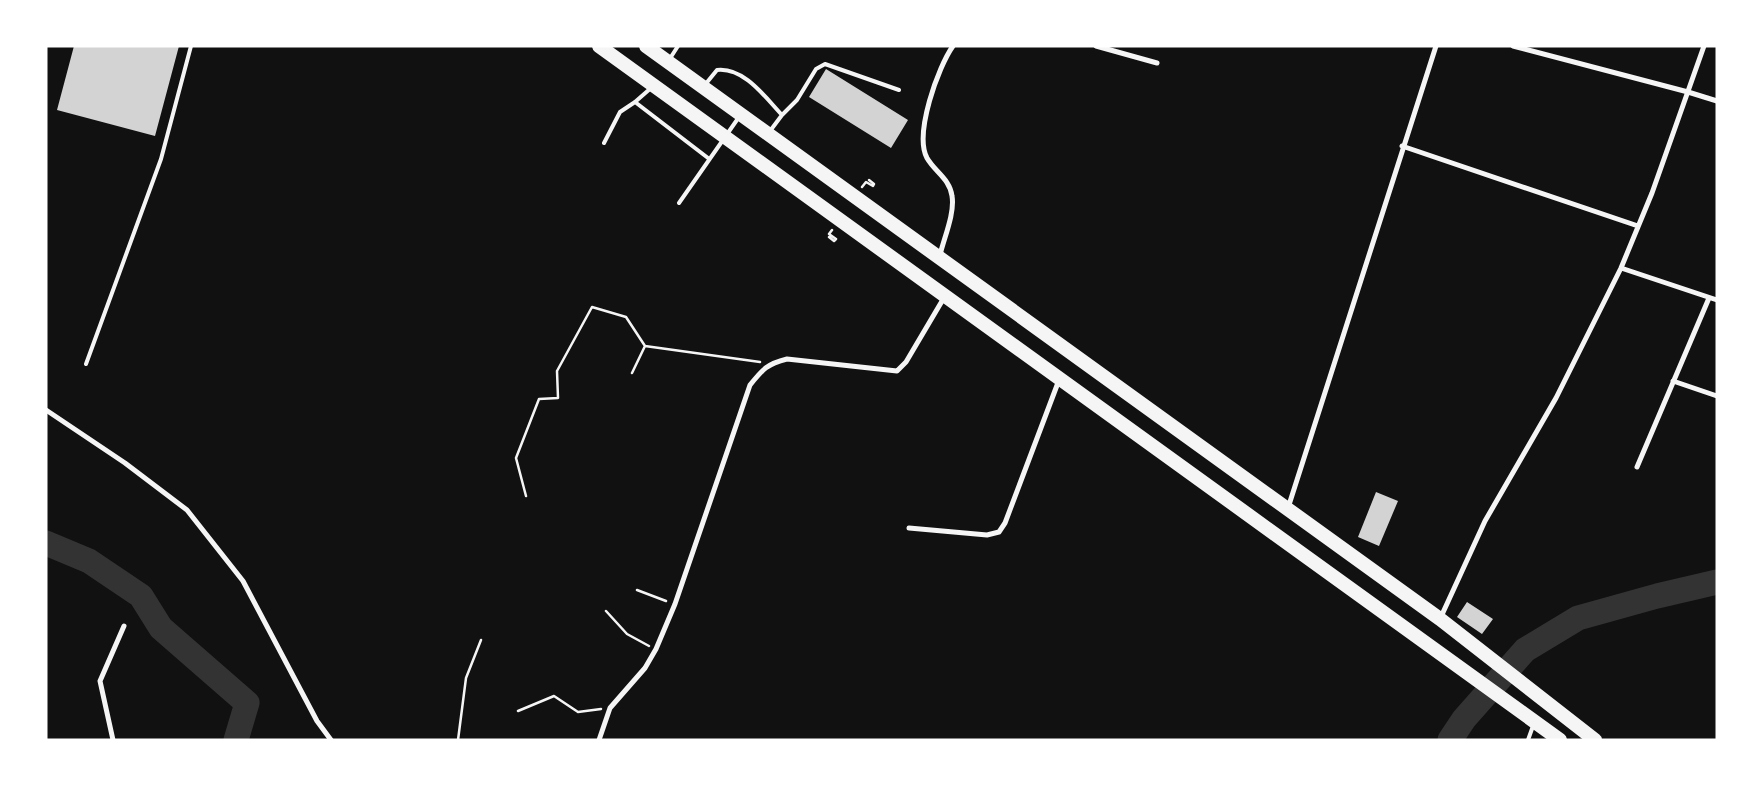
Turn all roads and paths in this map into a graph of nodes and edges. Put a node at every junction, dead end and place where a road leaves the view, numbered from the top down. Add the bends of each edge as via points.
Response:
1 (191, 46) edge
2 (599, 46) edge
3 (646, 46) edge
4 (678, 46) edge
5 (953, 46) edge
6 (1096, 46) edge
7 (1436, 46) edge
8 (1513, 46) edge
9 (1704, 46) edge
10 (668, 62) junction
11 (1157, 63) dead end
12 (652, 86) junction
13 (704, 87) junction
14 (899, 90) dead end
15 (1688, 92) junction
16 (1717, 101) edge
17 (635, 102) junction
18 (740, 115) junction
19 (782, 116) junction
20 (767, 134) junction
21 (724, 137) junction
22 (604, 143) dead end
23 (1402, 146) junction
24 (708, 158) junction
25 (866, 182) dead end
26 (873, 187) dead end
27 (679, 203) dead end
28 (1638, 226) junction
29 (829, 234) dead end
30 (837, 239) dead end
31 (939, 258) junction
32 (1621, 268) junction
33 (946, 296) junction
34 (1709, 298) junction
35 (1717, 300) edge
36 (645, 346) junction
37 (769, 363) junction
38 (86, 364) dead end
39 (632, 372) dead end
40 (1059, 380) junction
41 (1673, 381) junction
42 (1717, 396) edge
43 (46, 410) edge
44 (1637, 467) dead end
45 (526, 496) dead end
46 (1287, 509) junction
47 (909, 528) dead end
48 (637, 590) dead end
49 (675, 604) junction
50 (606, 611) dead end
51 (1440, 618) junction
52 (124, 626) dead end
53 (481, 640) dead end
54 (656, 649) junction
55 (610, 708) junction
56 (518, 711) dead end
57 (1540, 726) edge
58 (113, 740) edge
59 (332, 740) edge
60 (458, 740) edge
61 (599, 740) edge
62 (1528, 740) edge
63 (1560, 740) edge
64 (1595, 740) edge

1 - 38 lane via 161,159
2 - 12 highway
3 - 10 highway
4 - 10 lane
5 - 31 street via 925,119 923,137 928,159 949,184 953,197
6 - 11 street
7 - 23 street
8 - 15 street
9 - 15 street
10 - 13 highway
12 - 17 lane
12 - 21 highway
13 - 18 highway
13 - 19 lane via 717,70 730,70 749,81
14 - 19 lane via 825,64 816,69 797,100
15 - 16 street
15 - 28 street
17 - 22 lane via 620,112
17 - 24 lane
18 - 20 highway
18 - 21 lane
19 - 20 lane
20 - 31 highway
21 - 24 lane
21 - 33 highway
23 - 28 street
23 - 46 street
24 - 27 lane
25 - 26 path via 872,186 874,184 869,180 867,184
28 - 32 street
29 - 30 path via 836,239 834,241 829,237 831,234
31 - 46 highway
32 - 34 street
32 - 51 street via 1556,398 1485,521
33 - 37 street via 906,362 897,371 787,358
33 - 40 highway
34 - 35 street
34 - 41 street
36 - 37 path
36 - 39 path
36 - 45 path via 626,317 592,307 557,371 558,398 539,399 516,458
37 - 49 street via 750,385
40 - 47 street via 1005,523 998,532
40 - 57 highway
41 - 42 street
41 - 44 street
43 - 59 street via 187,510 243,581 317,721
46 - 51 highway
48 - 49 path
49 - 54 street
50 - 54 path via 627,634
51 - 64 highway
52 - 58 street via 100,682
53 - 60 path via 466,678
54 - 55 street via 645,668
55 - 56 path via 578,712 554,696
55 - 61 street
57 - 62 lane
57 - 63 highway

